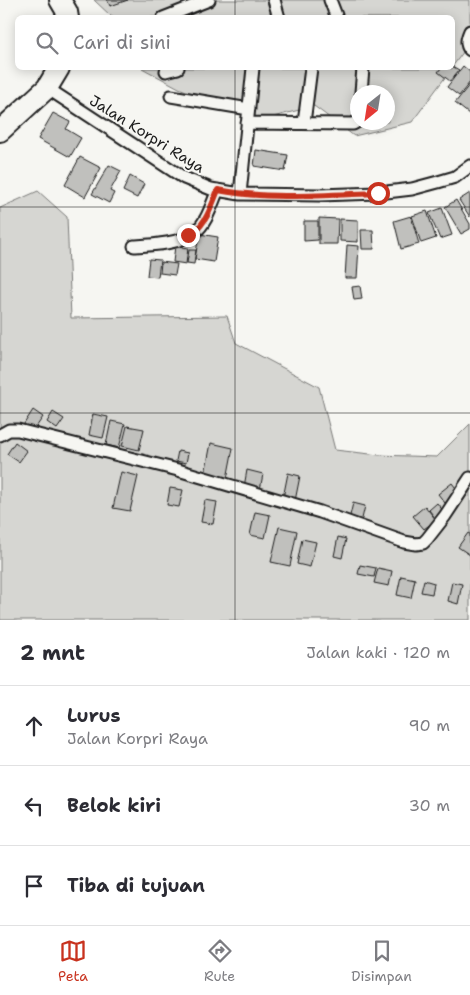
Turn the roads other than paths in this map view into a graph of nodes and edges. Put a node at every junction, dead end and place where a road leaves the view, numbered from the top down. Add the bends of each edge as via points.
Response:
1 (60, 0) edge
2 (209, 0) edge
3 (274, 0) edge
4 (330, 0) edge
5 (68, 15) edge
6 (171, 15) edge
7 (278, 15) edge
8 (336, 15) edge
9 (470, 31) edge
10 (470, 50) edge
11 (59, 70) edge
12 (170, 70) edge
13 (253, 70) edge
14 (312, 70) edge
15 (363, 70) edge
16 (166, 71) dead end
17 (362, 85) edge
18 (46, 88) junction
19 (171, 96) dead end
20 (248, 109) junction
21 (247, 123) junction
22 (304, 123) junction
23 (350, 124) edge
24 (0, 131) edge
25 (470, 166) edge
26 (218, 190) junction
27 (240, 194) junction
28 (134, 246) dead end
29 (0, 435) edge
30 (470, 478) edge

1 - 5 highway
2 - 6 street
3 - 7 street
4 - 8 street
9 - 10 street via 467,46
11 - 18 highway
12 - 16 street
13 - 20 street
14 - 22 street
15 - 17 street
18 - 24 highway
18 - 26 street, Jalan Korpri Raya via 184,178
19 - 20 street
20 - 21 street
21 - 22 street
21 - 27 street
22 - 23 street
25 - 27 street, Jalan Korpri Raya via 455,177 412,189 319,195
26 - 27 street, Jalan Korpri Raya
26 - 28 street via 195,232 166,244
29 - 30 street via 18,430 178,470 416,544 427,539

